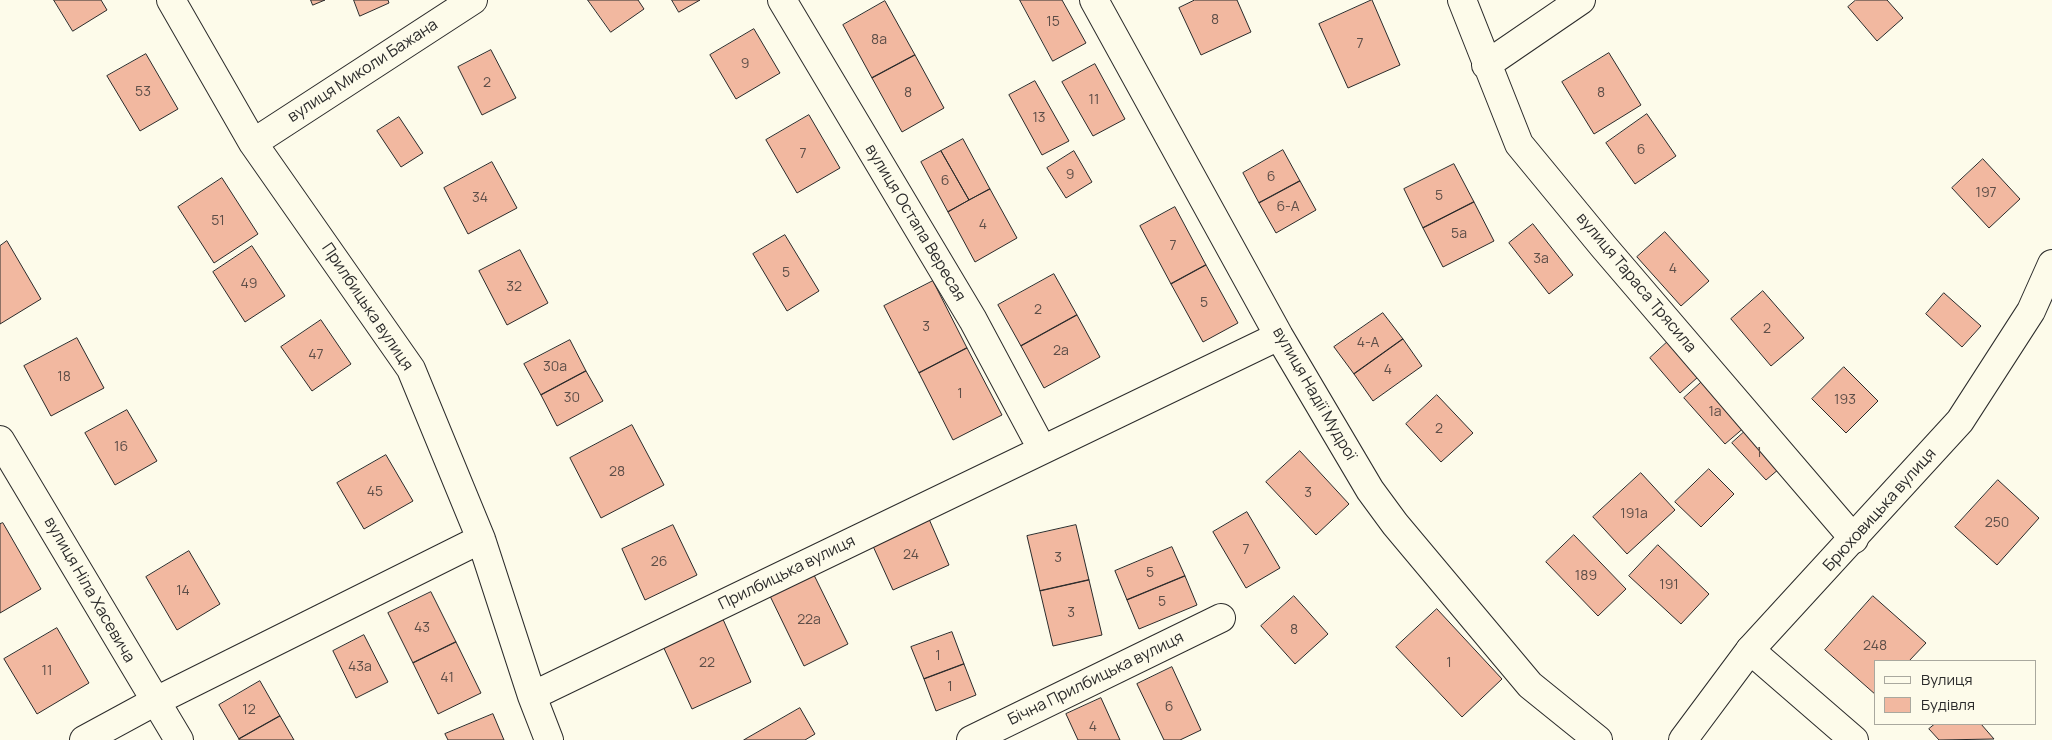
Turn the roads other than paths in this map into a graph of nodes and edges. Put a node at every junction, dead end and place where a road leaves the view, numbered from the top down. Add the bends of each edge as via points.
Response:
1 (171, 0) edge
2 (473, 0) edge
3 (782, 0) edge
4 (1094, 0) edge
5 (1462, 0) edge
6 (1581, 0) edge
7 (1486, 65) junction
8 (254, 143) junction
9 (2052, 264) edge
10 (1279, 336) junction
11 (0, 440) edge
12 (1042, 449) junction
13 (481, 539) junction
14 (1854, 539) junction
15 (1221, 618) dead end
16 (1750, 650) junction
17 (532, 696) junction
18 (154, 702) junction
19 (84, 740) edge
20 (179, 740) edge
21 (549, 740) edge
22 (971, 740) edge
23 (1598, 740) edge
24 (1683, 740) edge
25 (1854, 740) edge

1 - 8 street, Прилбицька вулиця
2 - 8 street, вулиця Миколи Бажана
3 - 12 street, вулиця Остапа Вересая via 973,320
4 - 10 street, вулиця Надії Мудрої
5 - 7 street, вулиця Тараса Трясила
6 - 7 street
7 - 14 street, вулиця Тараса Трясила via 1519,144
8 - 13 street, Прилбицька вулиця via 411,369
9 - 14 street, Брюховицька вулиця via 2031,312 1960,421
10 - 12 street, Прилбицька вулиця
10 - 23 street, вулиця Надії Мудрої via 1370,490 1395,524 1530,685
11 - 18 street, вулиця Ніла Хасевича
12 - 17 street, Прилбицька вулиця
13 - 17 street, Прилбицька вулиця
13 - 18 street
14 - 16 street, Брюховицька вулиця
15 - 22 street, Бічна Прилбицька вулиця
16 - 24 street, Брюховицька вулиця
16 - 25 street
17 - 21 street, Прилбицька вулиця
18 - 19 street
18 - 20 street, вулиця Ніла Хасевича

